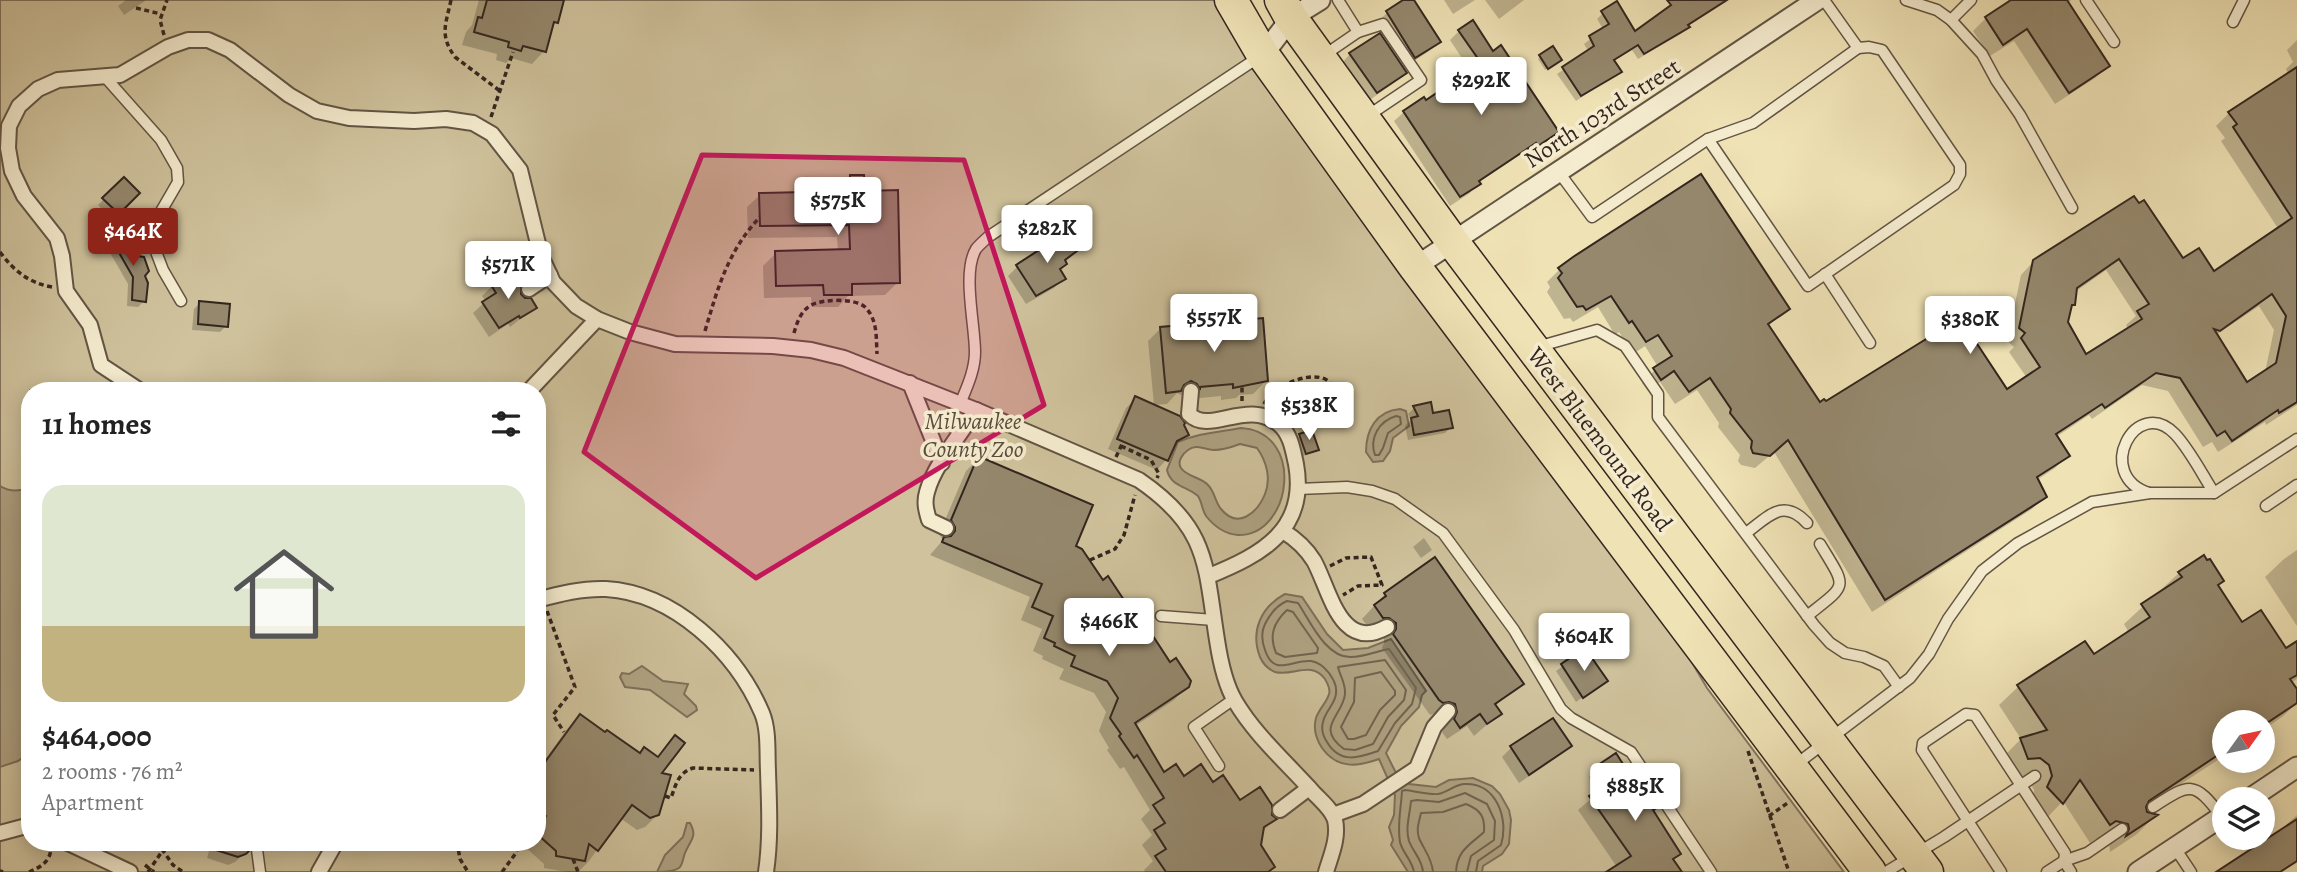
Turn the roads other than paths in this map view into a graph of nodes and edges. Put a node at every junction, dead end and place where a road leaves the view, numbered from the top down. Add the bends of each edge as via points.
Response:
1 (1231, 0) edge
2 (1320, 0) edge
3 (1338, 0) edge
4 (1817, 0) edge
5 (1824, 0) edge
6 (1906, 0) edge
7 (1971, 0) edge
8 (2086, 0) edge
9 (2244, 0) edge
10 (1286, 9) edge
11 (1951, 20) junction
12 (2233, 22) dead end
13 (1358, 32) junction
14 (2114, 42) dead end
15 (1858, 48) junction
16 (1263, 55) junction
17 (1320, 58) junction
18 (106, 78) junction
19 (1364, 119) junction
20 (1708, 139) junction
21 (1558, 171) junction
22 (2072, 208) dead end
23 (1451, 241) junction
24 (1415, 267) junction
25 (1825, 274) junction
26 (550, 275) junction
27 (529, 289) dead end
28 (181, 301) dead end
29 (597, 319) junction
30 (1870, 343) dead end
31 (1532, 348) junction
32 (127, 382) edge
33 (538, 382) edge
34 (911, 383) junction
35 (1191, 391) dead end
36 (960, 404) junction
37 (976, 410) junction
38 (2297, 439) edge
39 (942, 463) junction
40 (2297, 485) edge
41 (1298, 489) junction
42 (2150, 493) junction
43 (2214, 493) junction
44 (2266, 506) dead end
45 (1807, 523) dead end
46 (946, 528) dead end
47 (1283, 531) junction
48 (1746, 533) junction
49 (1820, 544) dead end
50 (1209, 576) junction
51 (546, 599) edge
52 (1161, 616) dead end
53 (1807, 616) junction
54 (1214, 620) junction
55 (1387, 626) dead end
56 (1899, 687) junction
57 (1234, 699) junction
58 (1448, 711) dead end
59 (1828, 741) junction
60 (1219, 766) dead end
61 (1792, 767) junction
62 (2297, 767) edge
63 (2035, 776) dead end
64 (2022, 785) junction
65 (2267, 787) edge
66 (1309, 788) junction
67 (2212, 804) edge
68 (2153, 807) dead end
69 (1280, 810) dead end
70 (1333, 815) junction
71 (1967, 821) junction
72 (2212, 823) edge
73 (21, 827) edge
74 (2122, 829) dead end
75 (0, 833) edge
76 (2175, 848) junction
77 (85, 851) edge
78 (257, 851) edge
79 (331, 851) edge
80 (2064, 861) junction
81 (1921, 863) edge
82 (130, 872) edge
83 (260, 872) edge
84 (319, 872) edge
85 (766, 872) edge
86 (1326, 872) edge
87 (1711, 872) edge
88 (1870, 872) edge
89 (1886, 872) edge
90 (2001, 872) edge
91 (2047, 872) edge
92 (2071, 872) edge
93 (2138, 872) edge
94 (2191, 872) edge

1 - 16 main road, West Bluemound Road
2 - 10 street
3 - 13 lane
4 - 21 street, North 103rd Street
5 - 15 lane
6 - 11 lane
7 - 11 lane
8 - 14 lane
9 - 12 lane
10 - 16 street
10 - 17 main road, West Bluemound Road
11 - 22 lane via 1982,54
13 - 17 lane
13 - 19 lane via 1383,24 1421,80
15 - 20 lane via 1753,123
15 - 25 lane via 1882,50 1960,165 1961,174 1954,185
16 - 24 main road, West Bluemound Road
16 - 36 lane via 988,237 976,250 970,296 975,353
17 - 19 main road, West Bluemound Road
18 - 26 street via 120,75 168,47 208,40 230,50 317,111 349,118 473,123 492,134 520,170
18 - 28 lane via 161,140 177,168 178,182 152,227 163,270
18 - 32 street via 58,80 38,89 19,106 9,126 8,148 24,196 57,238 66,291 90,325 100,365
19 - 23 main road, West Bluemound Road
20 - 21 lane via 1592,217
20 - 25 lane via 1808,286
21 - 23 street, North 103rd Street
23 - 24 street, North 103rd Street
23 - 31 main road, West Bluemound Road
24 - 61 main road, West Bluemound Road
25 - 30 lane
26 - 27 street
26 - 29 street via 576,306
29 - 33 street
29 - 34 street via 675,344 790,348 844,358
31 - 48 lane via 1597,330 1625,346 1658,394 1658,417
31 - 59 main road, West Bluemound Road
34 - 36 street
34 - 39 street
35 - 41 street via 1189,414 1194,419 1202,422 1259,414 1280,425 1293,449
36 - 37 street
37 - 39 street
37 - 50 street via 1139,480 1163,496 1193,535
38 - 43 lane
39 - 46 street via 926,492 925,507 929,520
40 - 44 lane
41 - 47 street via 1294,512
41 - 87 lane via 1372,491 1395,499 1443,533 1514,630 1561,709 1631,752
42 - 43 lane
42 - 43 lane via 2130,481 2122,457 2130,434 2151,423 2175,434
42 - 56 lane via 2092,502 2018,543 1982,571 1929,654
45 - 48 lane via 1786,509
47 - 50 street via 1261,551
47 - 55 street via 1306,549 1345,624 1371,633
48 - 53 lane
49 - 53 lane via 1840,587
50 - 54 street
51 - 85 street via 607,589 671,608 712,640 735,667 763,715 767,741 770,845
52 - 54 lane
53 - 56 lane via 1845,653 1884,666
54 - 57 street via 1220,661
56 - 59 lane
57 - 60 lane via 1194,727
57 - 66 street
58 - 70 street via 1434,727 1421,762 1409,773 1363,804
59 - 61 lane
59 - 81 main road, West Bluemound Road
61 - 88 main road, West Bluemound Road
62 - 65 street
63 - 64 lane
64 - 71 lane
64 - 71 lane via 1975,715 1966,714 1923,743 1922,750
64 - 80 lane via 2066,853
66 - 69 street
66 - 70 street
67 - 68 lane via 2192,788 2181,789
70 - 86 street via 1335,844
71 - 81 lane
71 - 90 lane
72 - 76 street
73 - 75 street
74 - 80 lane via 2087,853
76 - 93 street
76 - 94 lane
77 - 82 street
78 - 83 lane
79 - 84 street
80 - 91 lane
80 - 92 lane
81 - 89 lane

